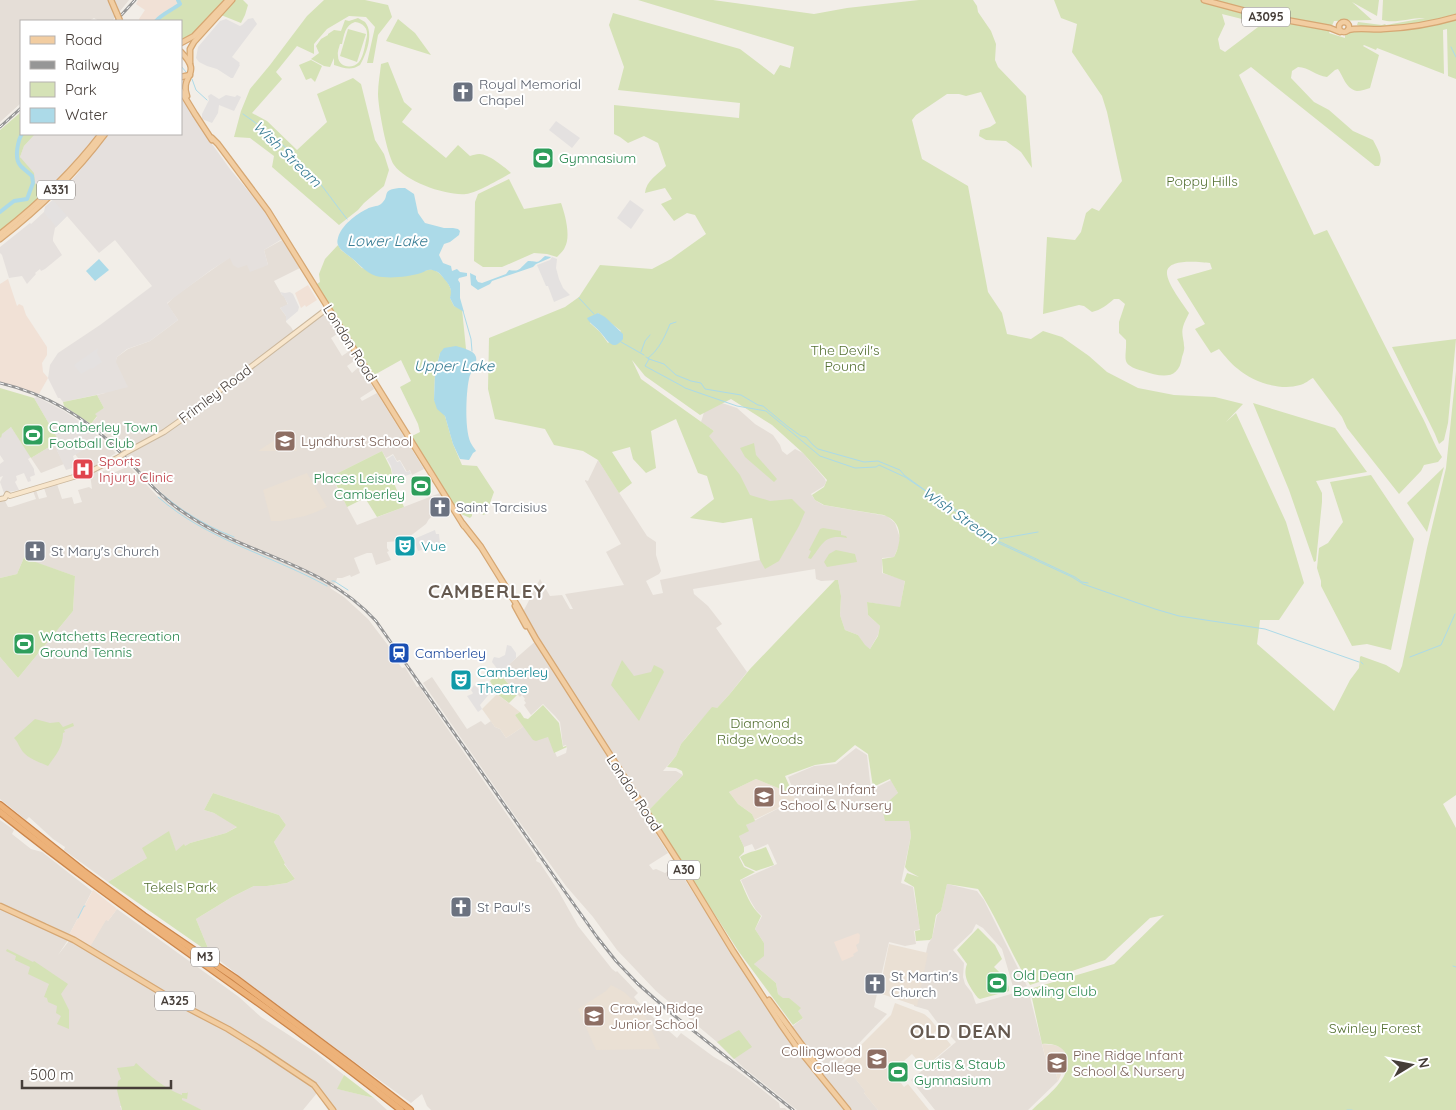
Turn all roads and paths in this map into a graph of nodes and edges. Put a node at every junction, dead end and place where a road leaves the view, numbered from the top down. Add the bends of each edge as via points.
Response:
1 (111, 0) edge
2 (228, 0) edge
3 (232, 0) edge
4 (1204, 0) edge
5 (1456, 17) edge
6 (120, 20) edge
7 (1347, 23) junction
8 (1338, 26) junction
9 (1330, 28) junction
10 (1359, 29) junction
11 (1348, 30) junction
12 (1340, 32) junction
13 (182, 42) edge
14 (182, 53) edge
15 (190, 63) junction
16 (190, 75) junction
17 (182, 77) edge
18 (182, 93) edge
19 (198, 117) junction
20 (100, 135) edge
21 (104, 135) edge
22 (0, 234) edge
23 (0, 239) edge
24 (328, 308) junction
25 (5, 498) edge
26 (0, 806) edge
27 (0, 812) edge
28 (0, 906) edge
29 (732, 948) junction
30 (791, 1038) junction
31 (797, 1040) junction
32 (808, 1059) junction
33 (333, 1110) edge
34 (401, 1110) edge
35 (410, 1110) edge
36 (849, 1110) edge

1 - 6 main road, bridge
2 - 13 main road via 194,36
3 - 15 main road, London Road via 194,42
4 - 9 main road, A3095 via 1264,16
5 - 10 main road via 1398,28
7 - 8 main road via 1342,22
7 - 10 main road
7 - 11 main road
8 - 9 main road, A3095
8 - 12 main road
9 - 12 main road, A3095
10 - 11 main road
11 - 12 main road
14 - 15 main road
15 - 16 main road, London Road
16 - 17 main road
16 - 19 main road, London Road / A30 via 185,93
18 - 19 main road, London Road / A30
19 - 24 main road, London Road / A30 via 268,211
20 - 22 main road, A331 via 52,189
21 - 23 main road, A331 via 56,191
24 - 25 main road, Frimley Road, bridge via 164,432 86,473
24 - 29 main road, London Road / A30
26 - 35 highway, M3 via 83,871 235,978
27 - 34 highway, M3 via 69,867
28 - 33 main road, A325 via 74,940 258,1046 314,1085
29 - 30 main road, London Road / A30
29 - 31 main road, London Road / A30
30 - 31 main road
30 - 32 main road, London Road / A30
31 - 32 main road
31 - 36 main road, London Road / A30
32 - 36 main road, London Road / A30

